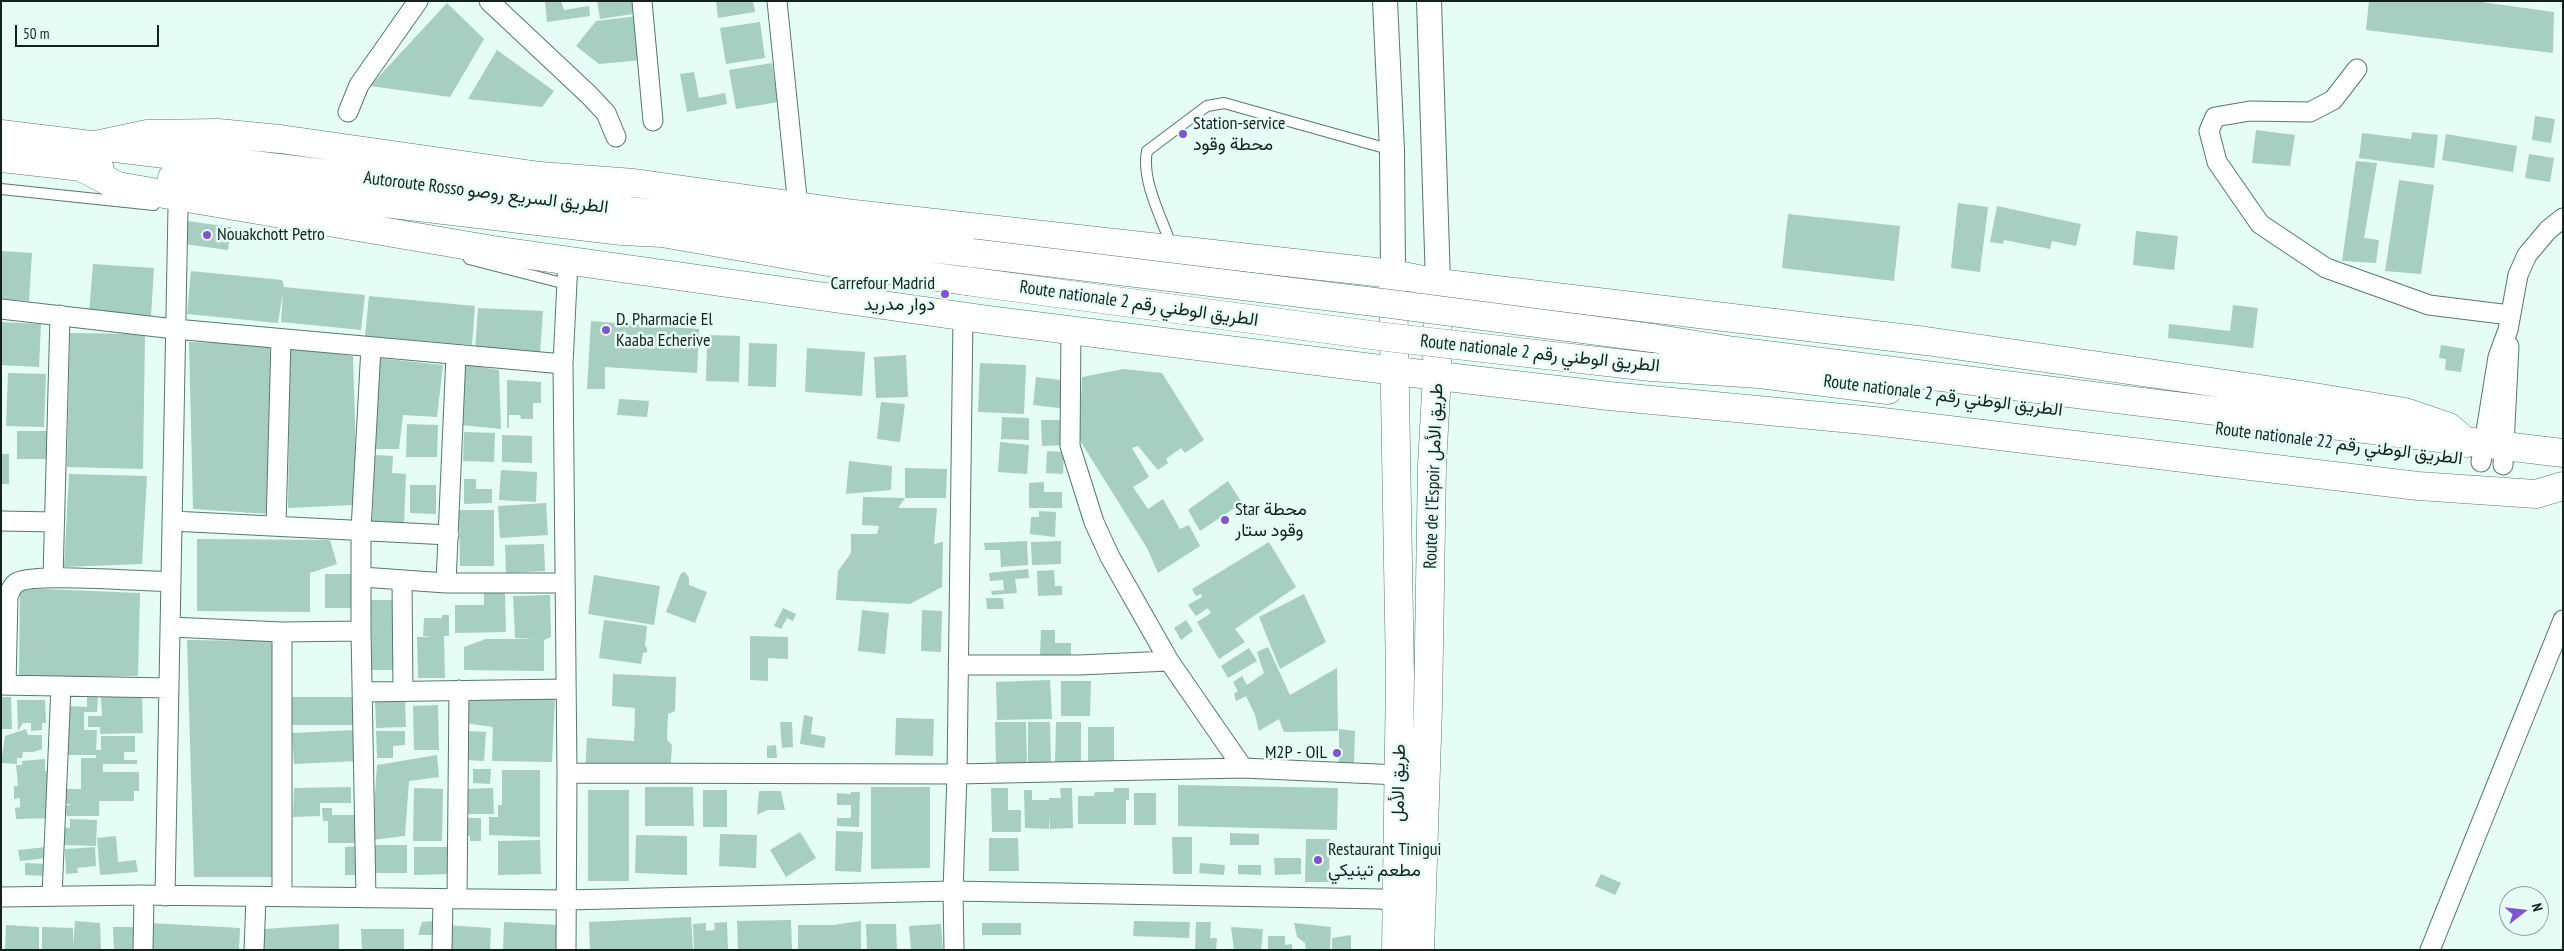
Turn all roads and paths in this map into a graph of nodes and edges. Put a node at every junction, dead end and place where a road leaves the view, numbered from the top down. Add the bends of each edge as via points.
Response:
1 (418, 1) edge
2 (489, 1) edge
3 (642, 1) edge
4 (777, 1) edge
5 (1385, 1) edge
6 (1429, 1) edge
7 (2357, 69) dead end
8 (348, 112) dead end
9 (653, 121) dead end
10 (1, 134) edge
11 (616, 137) dead end
12 (96, 145) junction
13 (1392, 150) junction
14 (1, 158) edge
15 (81, 167) junction
16 (1, 189) edge
17 (798, 207) junction
18 (182, 209) joint
19 (2563, 218) edge
20 (313, 230) dead end
21 (1173, 250) junction
22 (972, 254) joint
23 (567, 273) junction
24 (1393, 274) junction
25 (966, 281) joint
26 (1438, 283) junction
27 (1, 308) edge
28 (60, 315) junction
29 (963, 316) junction
30 (2509, 323) junction
31 (175, 329) junction
32 (1071, 330) junction
33 (281, 339) junction
34 (370, 347) junction
35 (456, 355) junction
36 (564, 364) junction
37 (1396, 371) junction
38 (1438, 375) junction
39 (2116, 408) junction
40 (2488, 452) junction
41 (2563, 453) edge
42 (2563, 472) edge
43 (2563, 486) edge
44 (1, 521) edge
45 (172, 521) junction
46 (54, 522) junction
47 (276, 526) junction
48 (361, 530) junction
49 (449, 535) junction
50 (362, 577) junction
51 (53, 578) junction
52 (402, 580) junction
53 (171, 582) junction
54 (446, 583) junction
55 (564, 583) junction
56 (2563, 620) edge
57 (170, 627) junction
58 (4, 629) edge
59 (361, 631) junction
60 (282, 632) junction
61 (1169, 661) junction
62 (958, 665) junction
63 (1400, 676) joint
64 (3, 685) edge
65 (61, 686) junction
66 (169, 688) junction
67 (459, 690) junction
68 (565, 690) junction
69 (403, 691) junction
70 (363, 692) junction
71 (1243, 768) junction
72 (567, 773) junction
73 (957, 774) junction
74 (1399, 775) junction
75 (953, 891) junction
76 (144, 895) junction
77 (52, 896) junction
78 (165, 896) junction
79 (1, 897) edge
80 (256, 897) junction
81 (282, 897) junction
82 (366, 898) junction
83 (450, 899) junction
84 (566, 900) junction
85 (1397, 903) junction
86 (143, 950) edge
87 (254, 950) edge
88 (442, 950) edge
89 (566, 950) edge
90 (954, 950) edge
91 (1396, 950) edge
92 (1420, 950) edge
93 (2430, 950) edge

1 - 8 street via 358,86
2 - 11 street via 606,113
3 - 9 street
4 - 17 street
5 - 13 street, Route de l’Espoir طريق الأمل
6 - 26 street, Route de l’Espoir طريق الأمل
7 - 30 street via 2333,100 2310,112 2250,111 2215,117 2209,131 2217,162 2260,224 2326,268 2429,305
10 - 12 highway, Autoroute Rosso الطريق السريع روصو
12 - 17 highway via 147,134 218,133 540,176 634,183
12 - 22 highway, Autoroute Rosso الطريق السريع روصو
13 - 21 lane via 1224,103 1207,106 1148,151 1145,162 1146,175
13 - 24 street, Route de l’Espoir طريق الأمل
14 - 15 highway, Autoroute Rosso الطريق السريع روصو
15 - 23 highway via 117,186 493,250
15 - 25 highway, Autoroute Rosso الطريق السريع روصو via 612,230 662,233 834,263
16 - 18 lane
17 - 21 highway
18 - 31 street
19 - 30 street via 2527,255 2518,275
20 - 23 lane
21 - 24 highway
22 - 39 highway, Route nationale الطريق الوطني رقم 2, bridge via 1652,338
23 - 29 highway
23 - 36 street
24 - 26 highway
24 - 37 highway, Route de l’Espoir طريق الأمل
25 - 39 highway, Route nationale الطريق الوطني رقم 2, bridge via 1386,337 1651,367 1759,374
26 - 38 highway, Route de l’Espoir طريق الأمل
26 - 40 highway via 1926,341 2302,395 2406,412 2449,427
27 - 28 street
28 - 31 street
28 - 46 street
29 - 32 highway
29 - 62 street
30 - 40 street via 2510,354
31 - 33 street
31 - 45 street
32 - 37 highway
32 - 61 street via 1070,446 1081,486 1110,557
33 - 34 street
33 - 47 street
34 - 35 street
34 - 48 street
35 - 36 street
35 - 49 street
36 - 55 street
37 - 38 highway
37 - 63 highway, Route de l’Espoir طريق الأمل
38 - 43 highway via 1609,396 1874,421 2418,486 2536,494
38 - 92 highway, Route de l’Espoir طريق الأمل via 1432,465
39 - 40 highway, Route nationale 22 الطريق الوطني رقم
40 - 41 highway, Route nationale 22 الطريق الوطني رقم
40 - 42 highway, Route nationale 22 الطريق الوطني رقم
44 - 46 street
45 - 47 street
45 - 53 street
46 - 51 street
47 - 48 street
48 - 49 street
48 - 50 street
49 - 54 street
50 - 52 street
50 - 59 street
51 - 53 street
51 - 58 street via 19,581 10,589
52 - 54 street
52 - 69 street
53 - 57 street
54 - 55 street
55 - 68 street
56 - 93 street
57 - 60 street
57 - 66 street
58 - 64 street
59 - 60 street
59 - 70 street
60 - 81 street
61 - 62 street
61 - 71 street
62 - 73 street
63 - 74 highway, طريق الأمل
64 - 65 street
65 - 66 street
65 - 77 street
66 - 78 street
67 - 68 street
67 - 69 street
67 - 83 street
68 - 72 street
69 - 70 street
70 - 82 street
71 - 73 street
71 - 74 street
72 - 73 street
72 - 84 street
73 - 75 street
74 - 85 highway, طريق الأمل
75 - 84 street
75 - 85 street via 1380,899
75 - 90 street
76 - 77 street
76 - 78 street
76 - 86 street
77 - 79 street
78 - 80 street
80 - 81 street
80 - 87 street
81 - 82 street
82 - 83 street
83 - 84 street
83 - 88 street
84 - 89 street
85 - 91 highway, طريق الأمل

